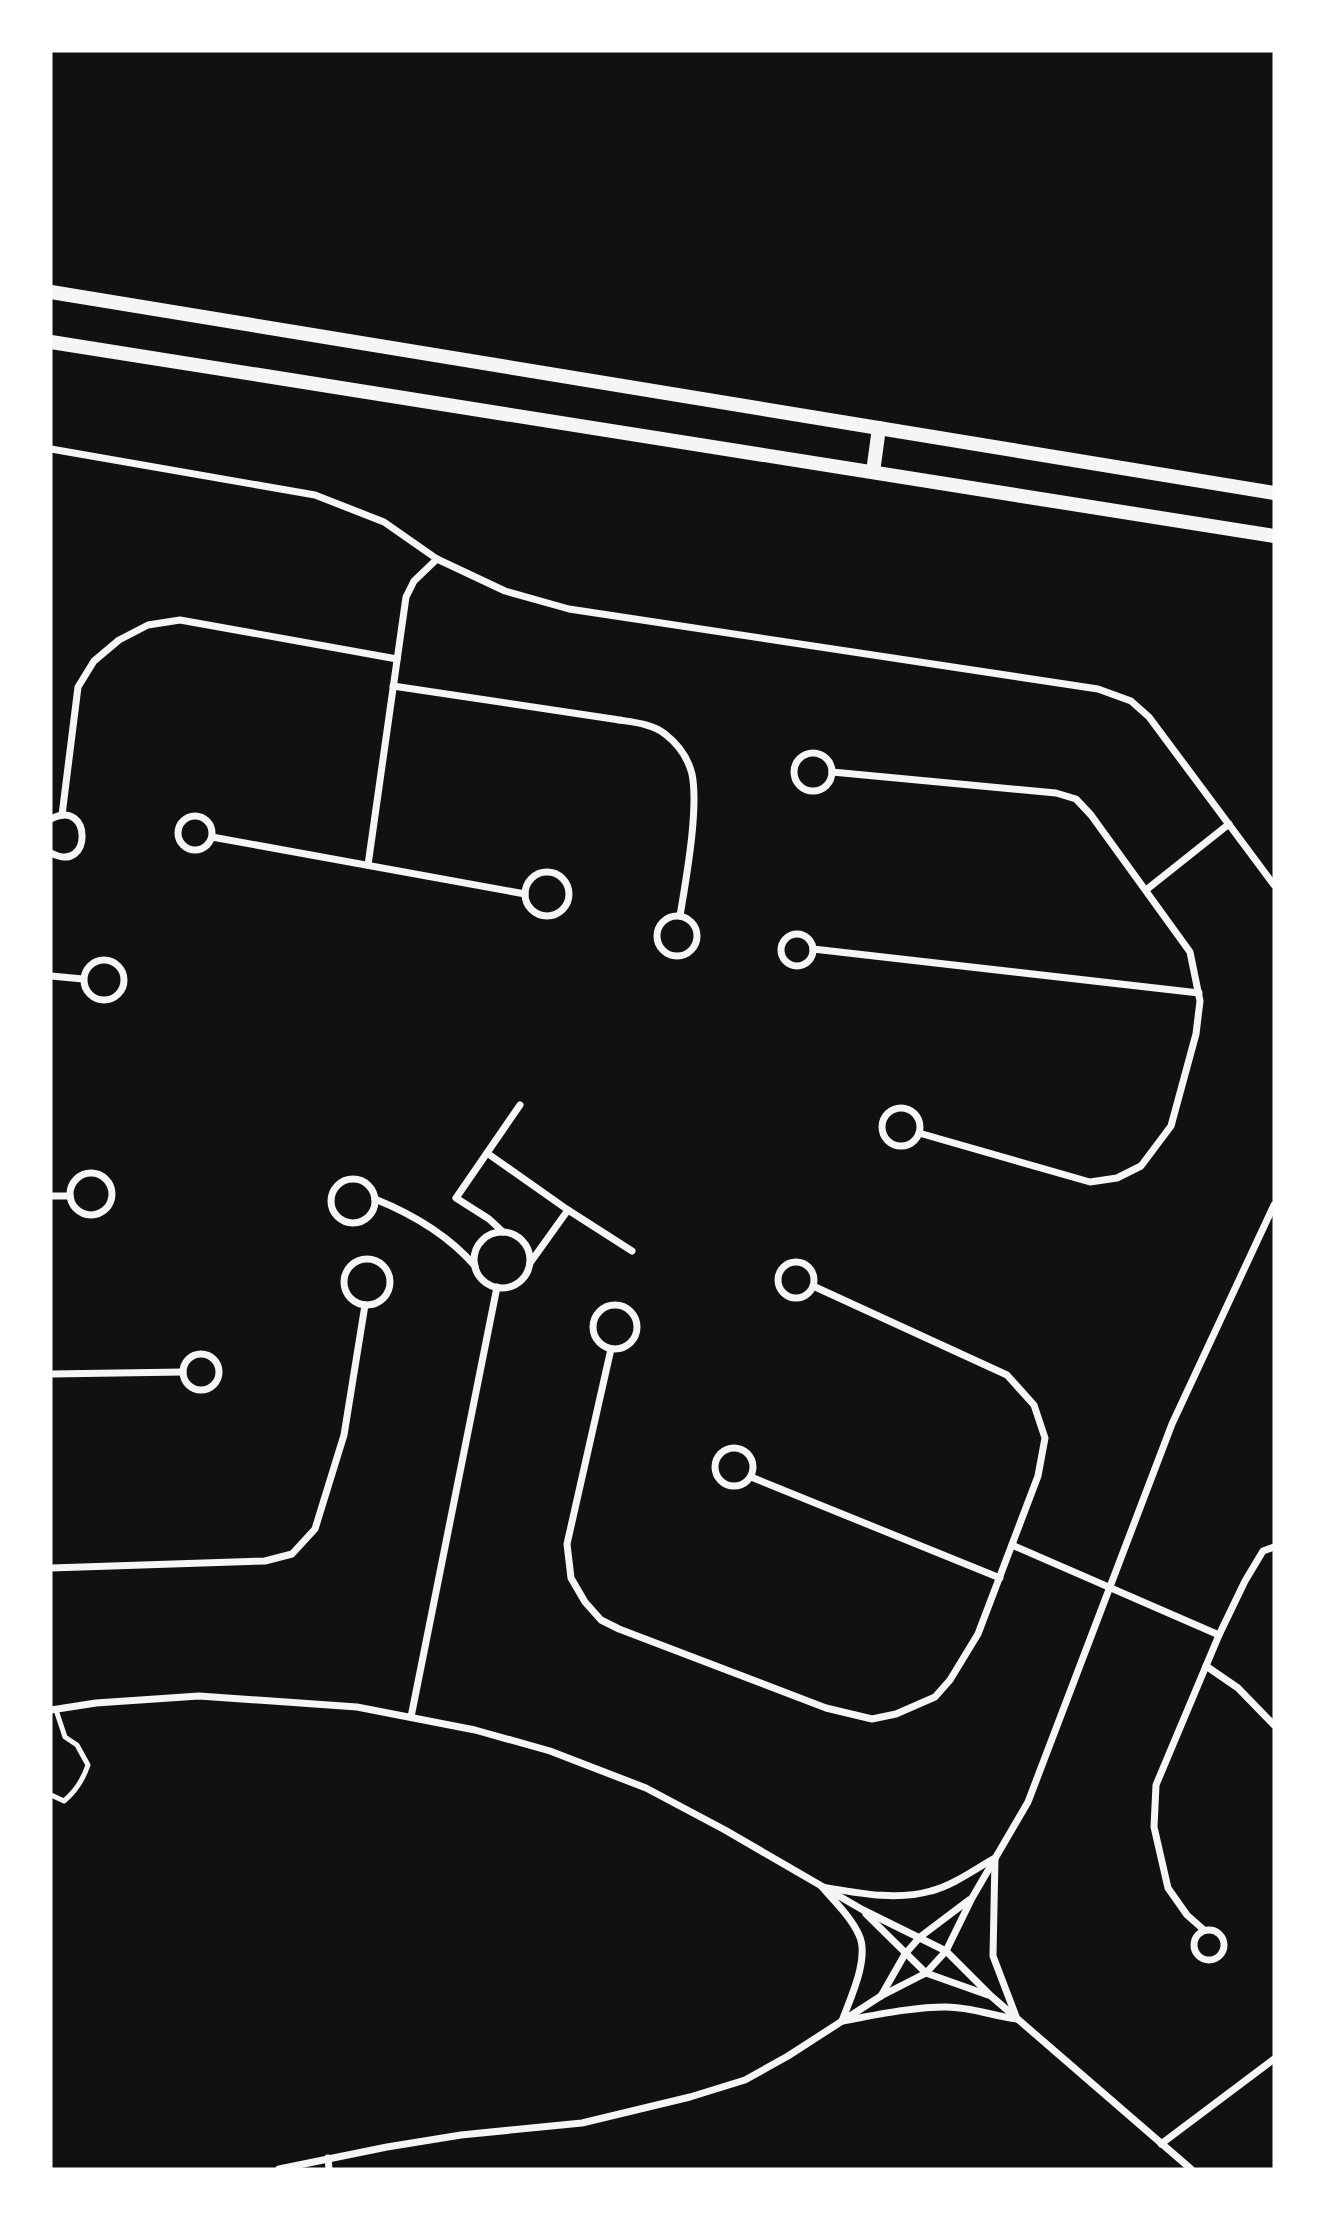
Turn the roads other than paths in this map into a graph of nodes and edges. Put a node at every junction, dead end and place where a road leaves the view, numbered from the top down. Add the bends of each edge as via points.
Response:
1 (51, 292) edge
2 (51, 342) edge
3 (879, 428) junction
4 (51, 449) edge
5 (873, 472) junction
6 (1274, 493) edge
7 (1274, 536) edge
8 (437, 559) junction
9 (397, 659) junction
10 (393, 685) junction
11 (832, 772) junction
12 (62, 815) junction
13 (51, 819) edge
14 (1229, 824) junction
15 (212, 837) junction
16 (51, 853) edge
17 (368, 865) junction
18 (1274, 885) edge
19 (1146, 890) junction
20 (525, 894) junction
21 (680, 916) junction
22 (813, 949) junction
23 (51, 975) edge
24 (83, 979) junction
25 (1199, 993) junction
26 (520, 1105) dead end
27 (919, 1133) junction
28 (487, 1153) junction
29 (51, 1196) edge
30 (70, 1196) junction
31 (375, 1199) junction
32 (1274, 1205) edge
33 (568, 1210) junction
34 (489, 1219) junction
35 (503, 1232) junction
36 (485, 1237) junction
37 (545, 1242) junction
38 (526, 1245) junction
39 (460, 1248) junction
40 (632, 1251) dead end
41 (475, 1252) junction
42 (530, 1262) junction
43 (475, 1266) junction
44 (813, 1286) junction
45 (497, 1287) junction
46 (365, 1305) junction
47 (611, 1349) junction
48 (183, 1372) junction
49 (51, 1374) edge
50 (751, 1477) junction
51 (1012, 1545) junction
52 (1274, 1546) edge
53 (51, 1568) edge
54 (1000, 1578) junction
55 (1110, 1588) junction
56 (1219, 1635) junction
57 (1206, 1666) junction
58 (53, 1710) edge
59 (411, 1717) junction
60 (1274, 1725) edge
61 (51, 1795) edge
62 (995, 1858) junction
63 (822, 1886) junction
64 (972, 1898) junction
65 (863, 1910) junction
66 (1205, 1930) junction
67 (920, 1937) junction
68 (946, 1951) junction
69 (905, 1954) junction
70 (926, 1973) junction
71 (881, 1996) junction
72 (992, 1996) junction
73 (1017, 2019) junction
74 (842, 2021) junction
75 (1274, 2059) edge
76 (1161, 2144) junction
77 (328, 2158) junction
78 (279, 2169) edge
79 (330, 2169) edge
80 (1191, 2169) edge

1 - 3 main road
2 - 5 main road
3 - 5 main road
3 - 6 main road
4 - 8 street via 315,495 384,522
5 - 7 main road
8 - 9 street via 414,580 406,597
8 - 14 street via 505,591 569,609 1098,689 1132,701 1149,717
9 - 10 street
9 - 12 street via 180,620 148,625 119,640 94,661 78,687
10 - 17 street
10 - 21 street via 642,724 663,732 681,749 692,774 693,806
11 - 11 street via 828,761 813,753 801,756 793,773 798,785 809,791 822,789
11 - 19 street via 1056,793 1076,799
12 - 13 street
12 - 16 street via 79,824 82,843 69,856
14 - 18 street
14 - 19 street
15 - 15 street via 211,825 202,817 191,816 178,827 181,843 190,849 206,846
15 - 17 street
17 - 20 street
19 - 25 street via 1190,952
20 - 20 street via 534,912 547,916 565,907 569,893 564,880 551,873 536,875
21 - 21 street via 662,923 657,935 661,947 678,956 690,951 698,933 692,921
22 - 22 street via 800,933 789,935 780,949 783,959 796,966 807,963
22 - 25 street
23 - 24 street
24 - 24 street via 92,997 105,1000 117,996 124,978 118,965 100,960 88,967
25 - 27 street via 1196,1034 1171,1126 1141,1166 1116,1178 1090,1182
26 - 28 street
27 - 27 street via 919,1120 910,1111 898,1108 884,1120 883,1132 894,1145 912,1143
28 - 33 street
28 - 34 street via 456,1198
29 - 30 street
30 - 30 street via 81,1213 94,1215 106,1208 112,1195 108,1182 90,1173 77,1178
31 - 31 street via 364,1182 350,1180 337,1186 332,1206 340,1219 361,1222 372,1213
31 - 39 street
32 - 55 street via 1172,1424
33 - 37 street
33 - 40 street
34 - 35 street
34 - 36 street
35 - 36 street
35 - 38 street
36 - 41 street
37 - 38 street
37 - 42 street
38 - 42 street
39 - 41 street
39 - 43 street
41 - 43 street
42 - 45 street via 515,1284
43 - 45 street via 481,1278
44 - 44 street via 813,1273 799,1261 787,1264 779,1273 778,1285 790,1297 807,1295
44 - 51 street via 1007,1375 1034,1405 1045,1438 1038,1476
45 - 59 street
46 - 46 street via 385,1297 391,1284 387,1269 368,1258 347,1269 344,1284 350,1298
46 - 53 street via 344,1435 324,1505 315,1530 292,1554 265,1561
47 - 47 street via 632,1343 638,1329 634,1315 622,1306 608,1306 593,1322 598,1342
47 - 54 street via 567,1544 571,1578 601,1620 826,1708 873,1719 935,1697 978,1634
48 - 48 street via 186,1383 201,1390 212,1387 219,1372 215,1361 205,1355 192,1356
48 - 49 street
50 - 50 street via 752,1458 743,1450 725,1450 716,1459 716,1472 723,1482 735,1486
50 - 54 street
51 - 54 street
51 - 55 street
52 - 56 street via 1263,1551
55 - 56 street
55 - 62 street via 1028,1802
56 - 57 street
57 - 60 street via 1238,1688
57 - 66 street via 1156,1785 1154,1827 1168,1888 1187,1915
58 - 59 street via 199,1696 357,1707
58 - 61 lane via 65,1737 77,1745 88,1765 74,1793 64,1801
59 - 63 street via 550,1751 646,1788
62 - 63 street via 932,1891 894,1896
62 - 64 street
62 - 73 street via 993,1956
63 - 65 street
63 - 74 street via 861,1938 863,1953
64 - 67 street
64 - 68 street
65 - 67 street
65 - 69 street
66 - 66 street via 1197,1936 1195,1950 1205,1960 1215,1959 1225,1942 1215,1931
67 - 68 street
67 - 69 street
68 - 70 street
68 - 72 street
69 - 70 street
69 - 71 street
70 - 71 street
70 - 72 street
71 - 74 street
72 - 73 street
73 - 74 street via 946,2007
73 - 76 street
74 - 77 street via 745,2080 690,2097 582,2123 461,2135
75 - 76 street
76 - 80 street
77 - 78 street
77 - 79 street

